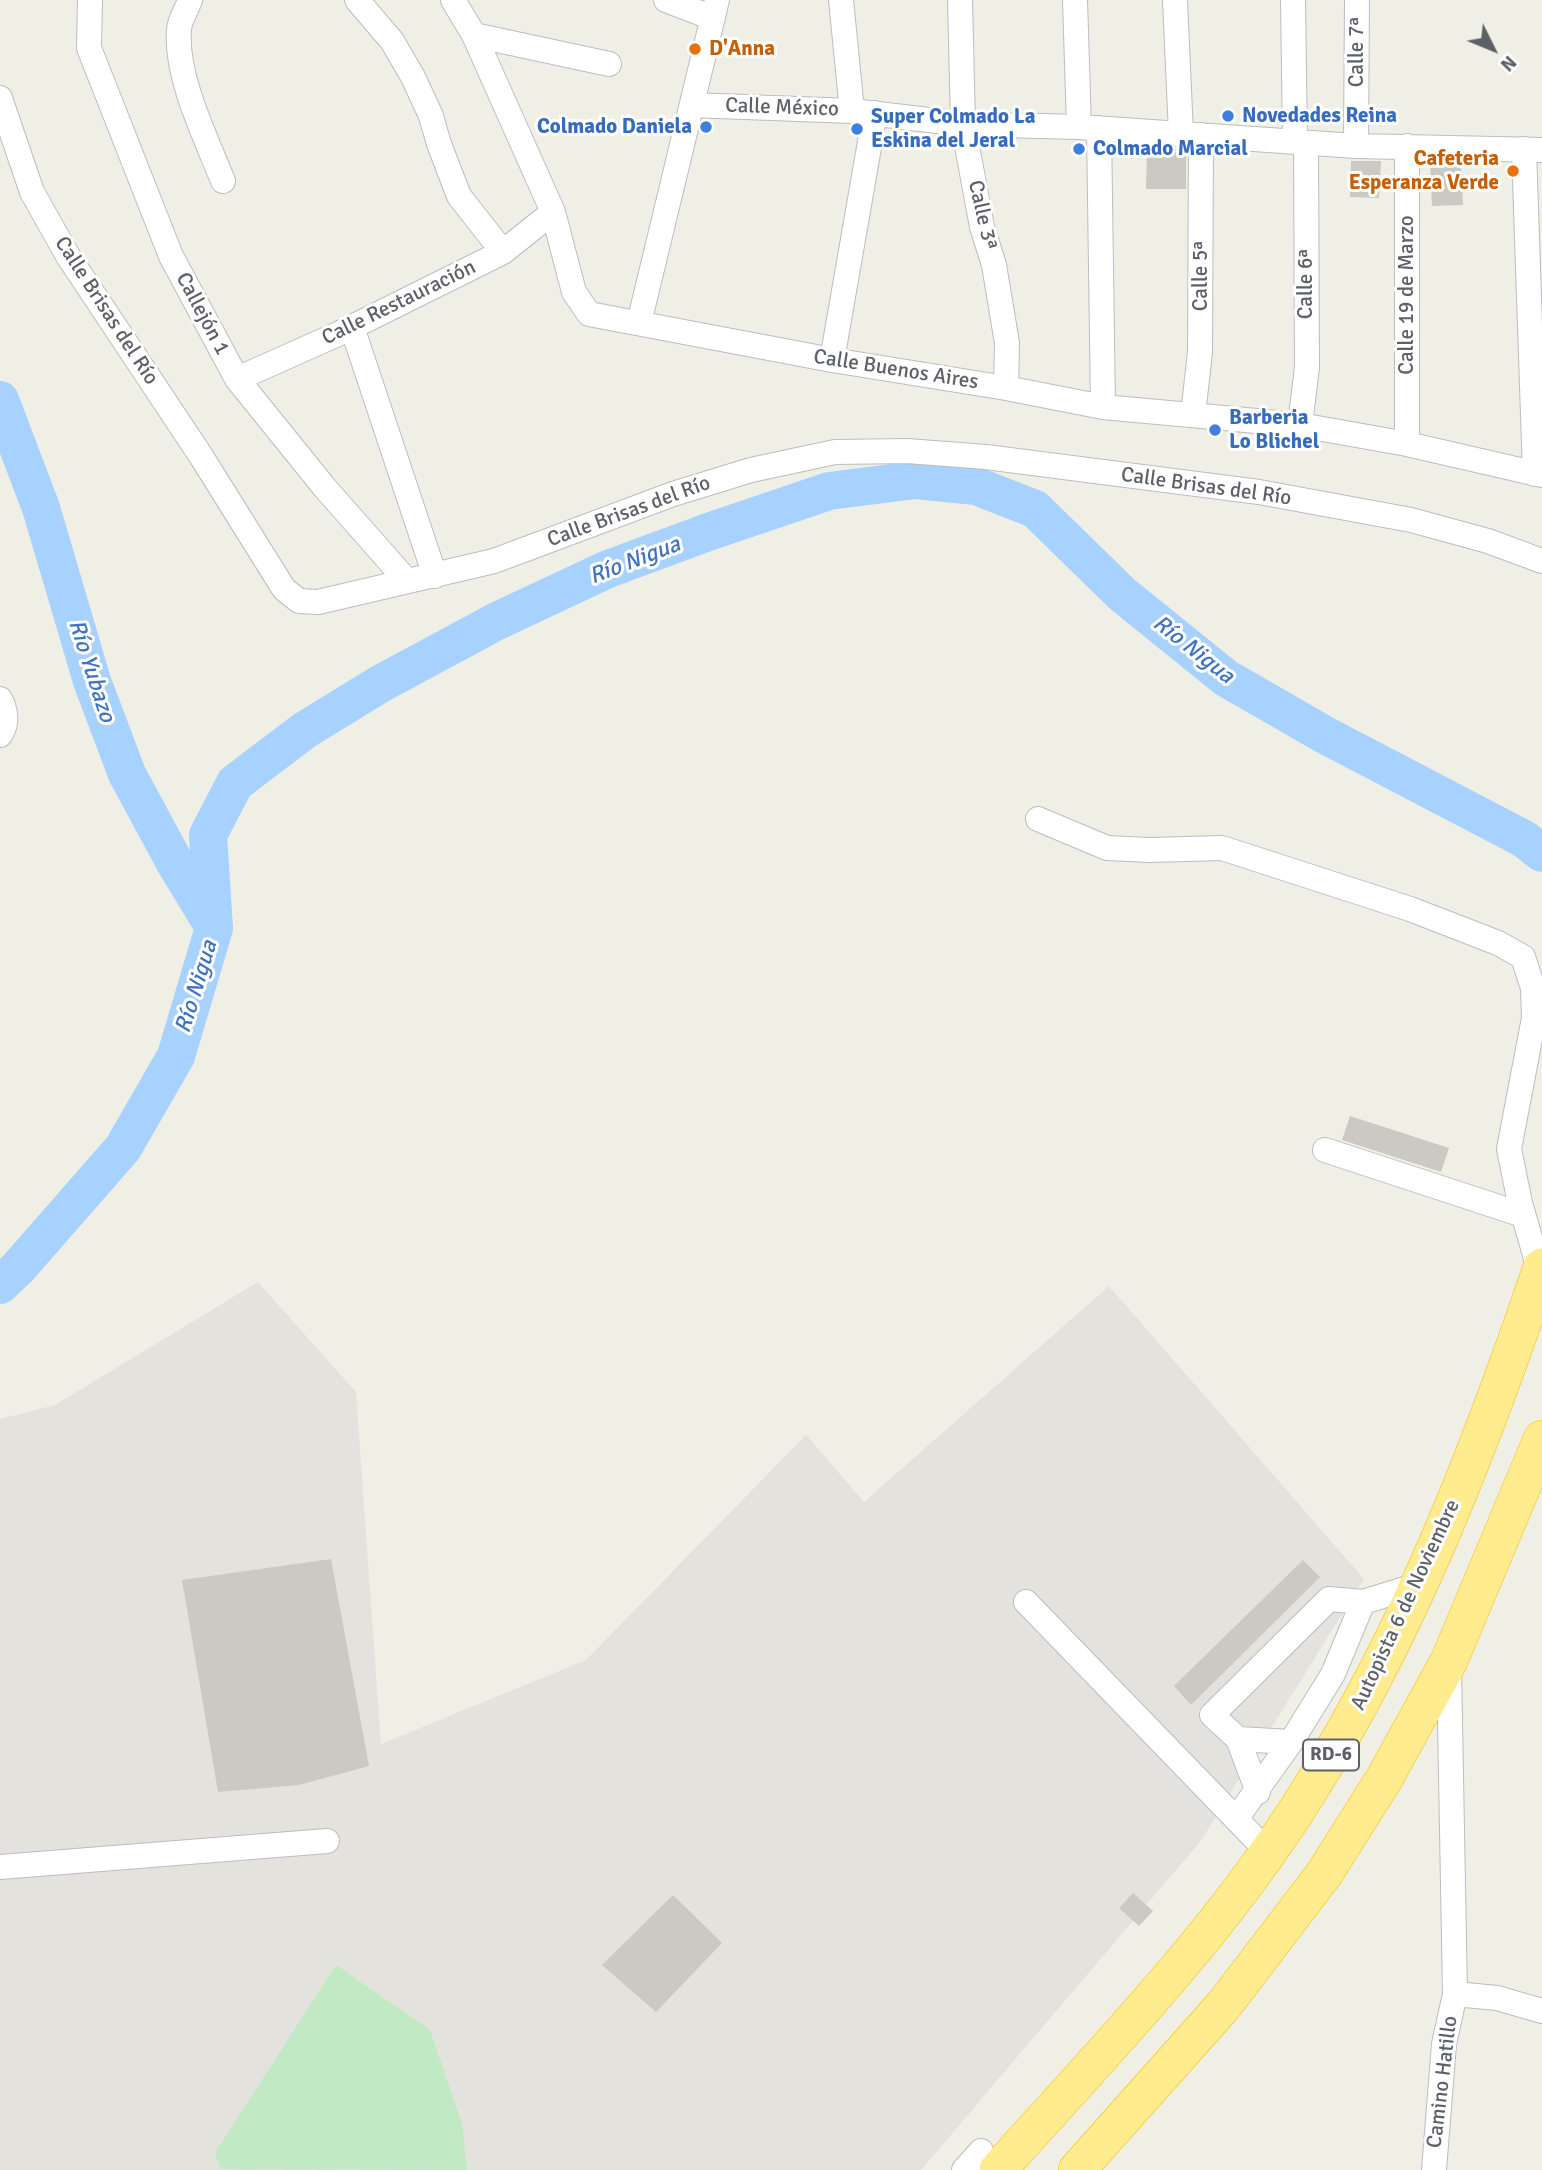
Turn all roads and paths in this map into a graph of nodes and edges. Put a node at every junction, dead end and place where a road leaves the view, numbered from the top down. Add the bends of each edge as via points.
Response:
1 (90, 0) edge
2 (190, 0) edge
3 (357, 0) edge
4 (453, 0) edge
5 (666, 0) edge
6 (841, 0) edge
7 (960, 0) edge
8 (1075, 0) edge
9 (1175, 0) edge
10 (1293, 0) edge
11 (1357, 0) edge
12 (715, 9) edge
13 (474, 35) junction
14 (609, 64) dead end
15 (0, 97) edge
16 (692, 105) junction
17 (863, 112) junction
18 (963, 124) junction
19 (1089, 127) junction
20 (1191, 135) junction
21 (1301, 143) junction
22 (1356, 146) junction
23 (1408, 146) junction
24 (1533, 149) edge
25 (223, 181) dead end
26 (553, 212) junction
27 (503, 252) junction
28 (639, 323) junction
29 (352, 327) junction
30 (832, 360) junction
31 (237, 379) junction
32 (1006, 388) junction
33 (1103, 407) junction
34 (1193, 415) junction
35 (1300, 425) junction
36 (1407, 444) junction
37 (1539, 474) edge
38 (1542, 561) edge
39 (435, 576) junction
40 (407, 581) junction
41 (0, 699) edge
42 (0, 735) edge
43 (1038, 819) dead end
44 (1325, 1150) dead end
45 (1523, 1216) junction
46 (1541, 1270) edge
47 (1542, 1439) edge
48 (1418, 1585) junction
49 (1026, 1602) dead end
50 (1363, 1602) junction
51 (1449, 1661) junction
52 (1238, 1739) junction
53 (1291, 1742) junction
54 (1258, 1791) junction
55 (1236, 1819) junction
56 (327, 1841) dead end
57 (1268, 1852) junction
58 (0, 1867) edge
59 (1455, 1994) junction
60 (1542, 2011) edge
61 (981, 2164) edge
62 (1077, 2170) edge
63 (1434, 2170) edge

1 - 31 street, Callejón 1 via 89,48 171,256
2 - 25 street via 178,28 181,65
3 - 27 street via 392,41 413,77 459,196
4 - 13 street, Calle Buenos Aires
5 - 12 street
6 - 17 street
7 - 18 street, Calle 3ª
8 - 19 street
9 - 20 street, Calle 5ª
10 - 21 street, Calle 6ª
11 - 22 street, Calle 7ª
12 - 16 street
13 - 14 street
13 - 26 street, Calle Buenos Aires
15 - 40 street, Calle Brisas del Río via 32,192 68,256 284,589 299,601 317,602
16 - 17 street, Calle México
16 - 28 street
17 - 18 street, Calle México
17 - 30 street
18 - 19 street, Calle México
18 - 32 street, Calle 3ª via 1007,343
19 - 20 street, Calle México
19 - 33 street
20 - 21 street, Calle México
20 - 34 street, Calle 5ª via 1200,352
21 - 22 street, Calle México
21 - 35 street, Calle 6ª via 1307,367
22 - 23 street, Calle México
23 - 24 street, Calle México
23 - 36 street, Calle 19 de Marzo
24 - 37 street
26 - 27 street, Calle Restauración
26 - 28 street, Calle Buenos Aires via 574,292 589,314
27 - 29 street, Calle Restauración
28 - 30 street, Calle Buenos Aires
29 - 31 street, Calle Restauración
29 - 39 street
30 - 32 street, Calle Buenos Aires
31 - 40 street, Callejón 1
32 - 33 street, Calle Buenos Aires
33 - 34 street, Calle Buenos Aires
34 - 35 street, Calle Buenos Aires
35 - 36 street, Calle Buenos Aires
36 - 37 street, Calle Buenos Aires
38 - 39 street, Calle Brisas del Río via 1411,520 1259,492 907,450 835,452 751,470 673,494 495,561
39 - 40 street, Calle Brisas del Río
41 - 42 street via 6,711
43 - 45 street via 1107,848 1222,848 1410,909 1523,957 1533,988 1534,1018 1509,1149
44 - 45 street
45 - 46 street
46 - 48 highway, Autopista 6 de Noviembre / RD-6 via 1460,1490
47 - 51 highway, RD-6
48 - 50 street
48 - 57 highway, Autopista 6 de Noviembre / RD-6 via 1358,1709
49 - 55 street
50 - 52 street via 1329,1599 1212,1715
50 - 53 street via 1333,1674
51 - 59 street, Camino Hatillo
51 - 62 highway, RD-6 via 1384,1779 1324,1874 1224,2005
52 - 53 street
52 - 54 street
53 - 54 street
54 - 55 street
55 - 57 street
56 - 58 street
57 - 61 highway, Autopista 6 de Noviembre / RD-6 via 1172,1976 1102,2053
59 - 60 street via 1497,1998
59 - 63 street, Camino Hatillo via 1444,2044

